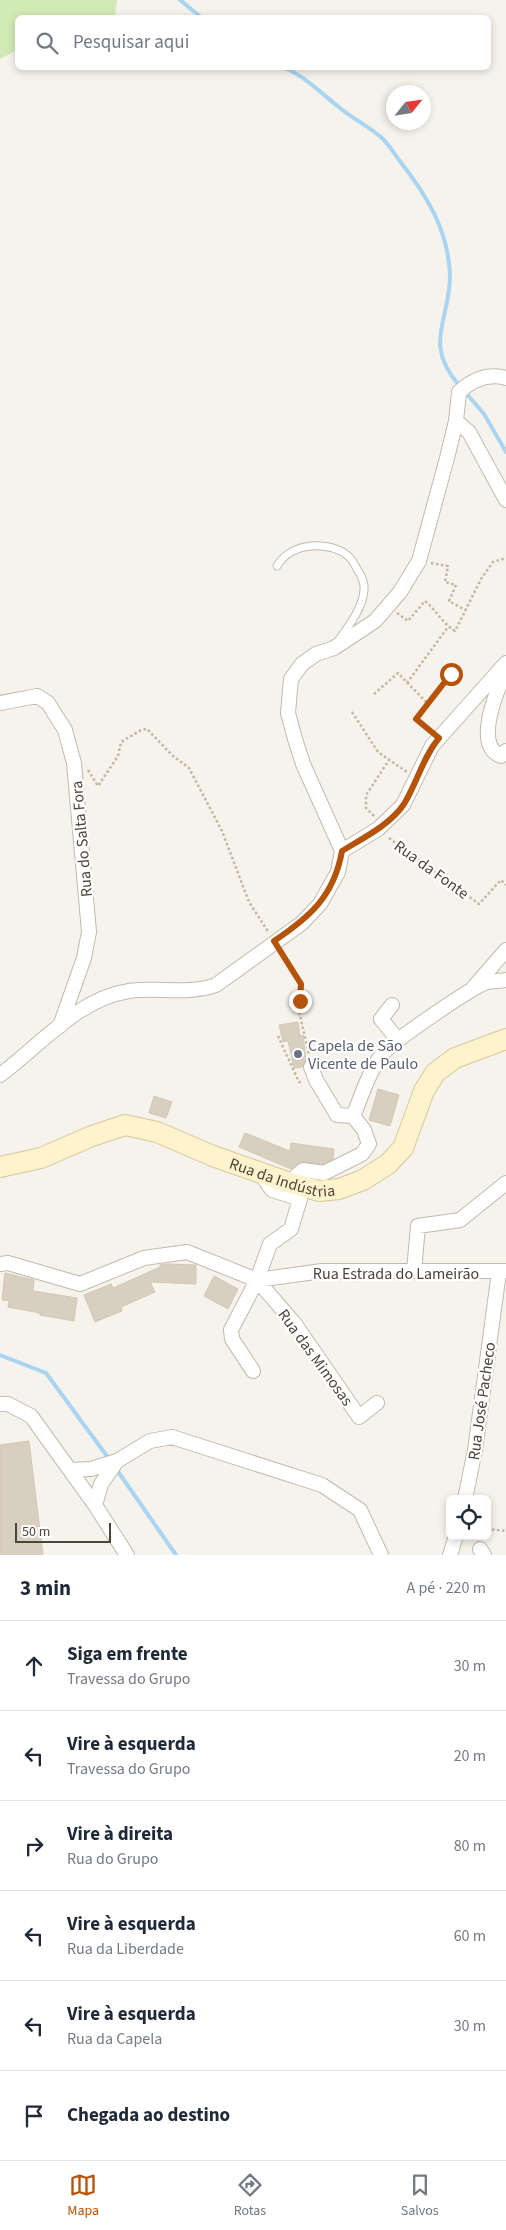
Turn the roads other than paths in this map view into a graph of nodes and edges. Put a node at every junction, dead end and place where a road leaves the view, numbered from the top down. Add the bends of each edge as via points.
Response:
1 (506, 378) edge
2 (456, 421) junction
3 (506, 500) edge
4 (277, 566) dead end
5 (334, 648) junction
6 (506, 664) edge
7 (506, 670) edge
8 (0, 703) edge
9 (506, 751) edge
10 (342, 851) junction
11 (506, 950) edge
12 (506, 980) edge
13 (471, 990) junction
14 (392, 1005) dead end
15 (60, 1026) junction
16 (506, 1039) edge
17 (398, 1040) junction
18 (311, 1066) road end
19 (0, 1075) edge
20 (353, 1116) junction
21 (0, 1167) edge
22 (260, 1173) junction
23 (506, 1182) edge
24 (292, 1184) junction
25 (0, 1264) edge
26 (414, 1271) junction
27 (502, 1272) edge
28 (257, 1280) junction
29 (253, 1370) dead end
30 (377, 1403) dead end
31 (0, 1404) edge
32 (117, 1460) junction
33 (71, 1470) junction
34 (466, 1495) edge
35 (95, 1505) junction
36 (455, 1540) edge
37 (127, 1555) edge
38 (381, 1555) edge
39 (450, 1555) edge

1 - 2 street via 484,378 469,383 459,392
2 - 3 street via 469,432
2 - 5 street via 420,561 389,607 375,621
4 - 5 lane via 288,554 310,546 321,545 350,557 362,576 364,590 358,609
5 - 10 street via 316,654 302,664 291,679 288,713 302,764
6 - 10 street via 432,746 403,805 381,826
7 - 9 street via 487,732 488,745 494,754 501,756
8 - 15 street, Rua do Salta Fora via 36,696 48,704 65,730 74,763 89,932 84,958
10 - 15 street via 338,872 320,904 302,922 216,985 202,990 131,991 111,995 91,1003
11 - 13 street
12 - 13 street via 488,982
13 - 17 street
14 - 17 street via 381,1019
15 - 19 street
16 - 24 street, Rua da Indústria via 456,1058 435,1073 424,1091 403,1148 388,1164 363,1180 333,1190 319,1191
17 - 20 street via 381,1055 368,1075
18 - 20 street via 337,1115
20 - 24 street via 370,1144 362,1154 324,1173 303,1170
21 - 22 street, Rua da Indústria via 41,1158 125,1126 156,1132
22 - 24 street, Rua da Indústria
22 - 28 street via 272,1190 300,1199 291,1228 270,1244
23 - 26 street via 460,1220 418,1226
25 - 28 street, Rua Estrada do Lameirão via 8,1263 80,1284 144,1258 187,1252
26 - 27 street, Rua Estrada do Lameirão
26 - 28 street, Rua Estrada do Lameirão via 322,1271
27 - 34 street, Rua José Pacheco
28 - 29 street via 231,1330 232,1339
28 - 30 street, Rua das Mimosas via 295,1324 359,1416
31 - 33 street via 8,1404 31,1416
32 - 33 street via 91,1469
32 - 35 street via 101,1484
32 - 38 street via 150,1441 172,1437 322,1485 360,1510
33 - 35 street
35 - 37 street
36 - 39 street

